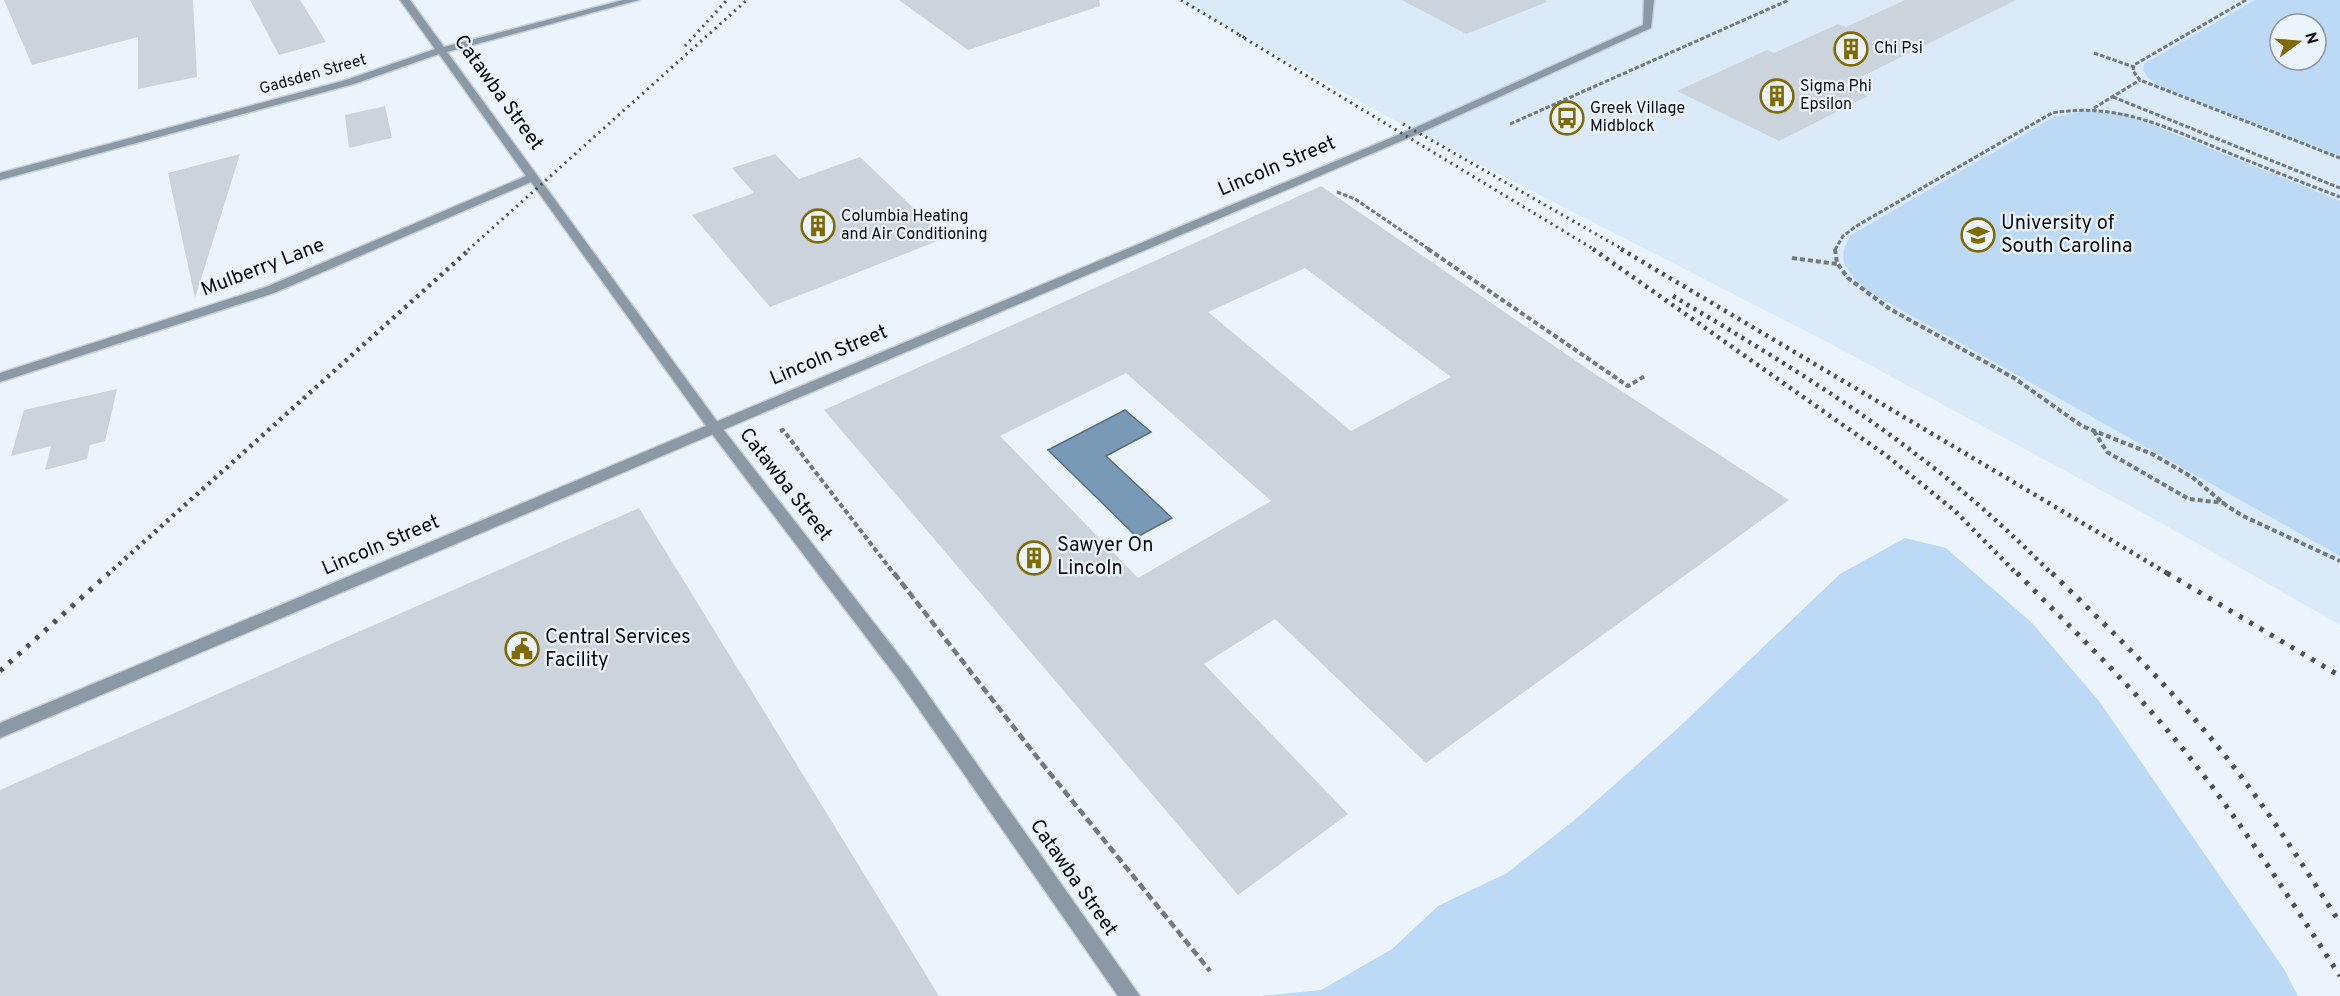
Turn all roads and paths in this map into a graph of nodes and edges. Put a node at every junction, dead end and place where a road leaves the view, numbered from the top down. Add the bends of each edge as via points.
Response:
1 (405, 0) edge
2 (634, 0) edge
3 (1648, 0) edge
4 (1789, 0) edge
5 (2246, 0) edge
6 (442, 50) junction
7 (2094, 53) dead end
8 (2134, 67) junction
9 (2140, 80) junction
10 (2113, 97) junction
11 (2094, 109) junction
12 (1510, 124) dead end
13 (2340, 158) edge
14 (0, 177) edge
15 (533, 177) junction
16 (2340, 188) edge
17 (1336, 192) dead end
18 (2340, 197) edge
19 (1792, 258) dead end
20 (1837, 264) junction
21 (1645, 376) dead end
22 (0, 378) edge
23 (794, 425) dead end
24 (714, 427) junction
25 (783, 430) junction
26 (2093, 431) junction
27 (725, 441) junction
28 (2224, 503) junction
29 (2340, 561) edge
30 (0, 731) edge
31 (1210, 971) dead end
32 (1130, 996) edge

1 - 6 street, Catawba Street
2 - 6 street, Gadsden Street
3 - 24 street, Lincoln Street via 1648,26 1566,64 1372,150
4 - 12 path
5 - 8 path
6 - 14 street, Gadsden Street via 350,82
6 - 15 street, Catawba Street
7 - 8 path
8 - 9 path
9 - 10 path
9 - 13 path
10 - 11 path
10 - 16 path
11 - 18 path via 2137,116
11 - 20 path via 2052,113 1843,234 1834,252
15 - 22 street, Mulberry Lane via 270,290
15 - 24 street, Catawba Street
17 - 21 path via 1355,199 1628,386
19 - 20 path
20 - 26 path via 1867,296 2014,379
23 - 25 path
24 - 27 street, Catawba Street
24 - 30 street, Lincoln Street
25 - 27 path
25 - 31 path via 1040,761
26 - 28 path via 2159,457 2186,472
26 - 28 path via 2107,452 2190,499
27 - 32 street, Catawba Street via 904,674
28 - 29 path via 2260,525

